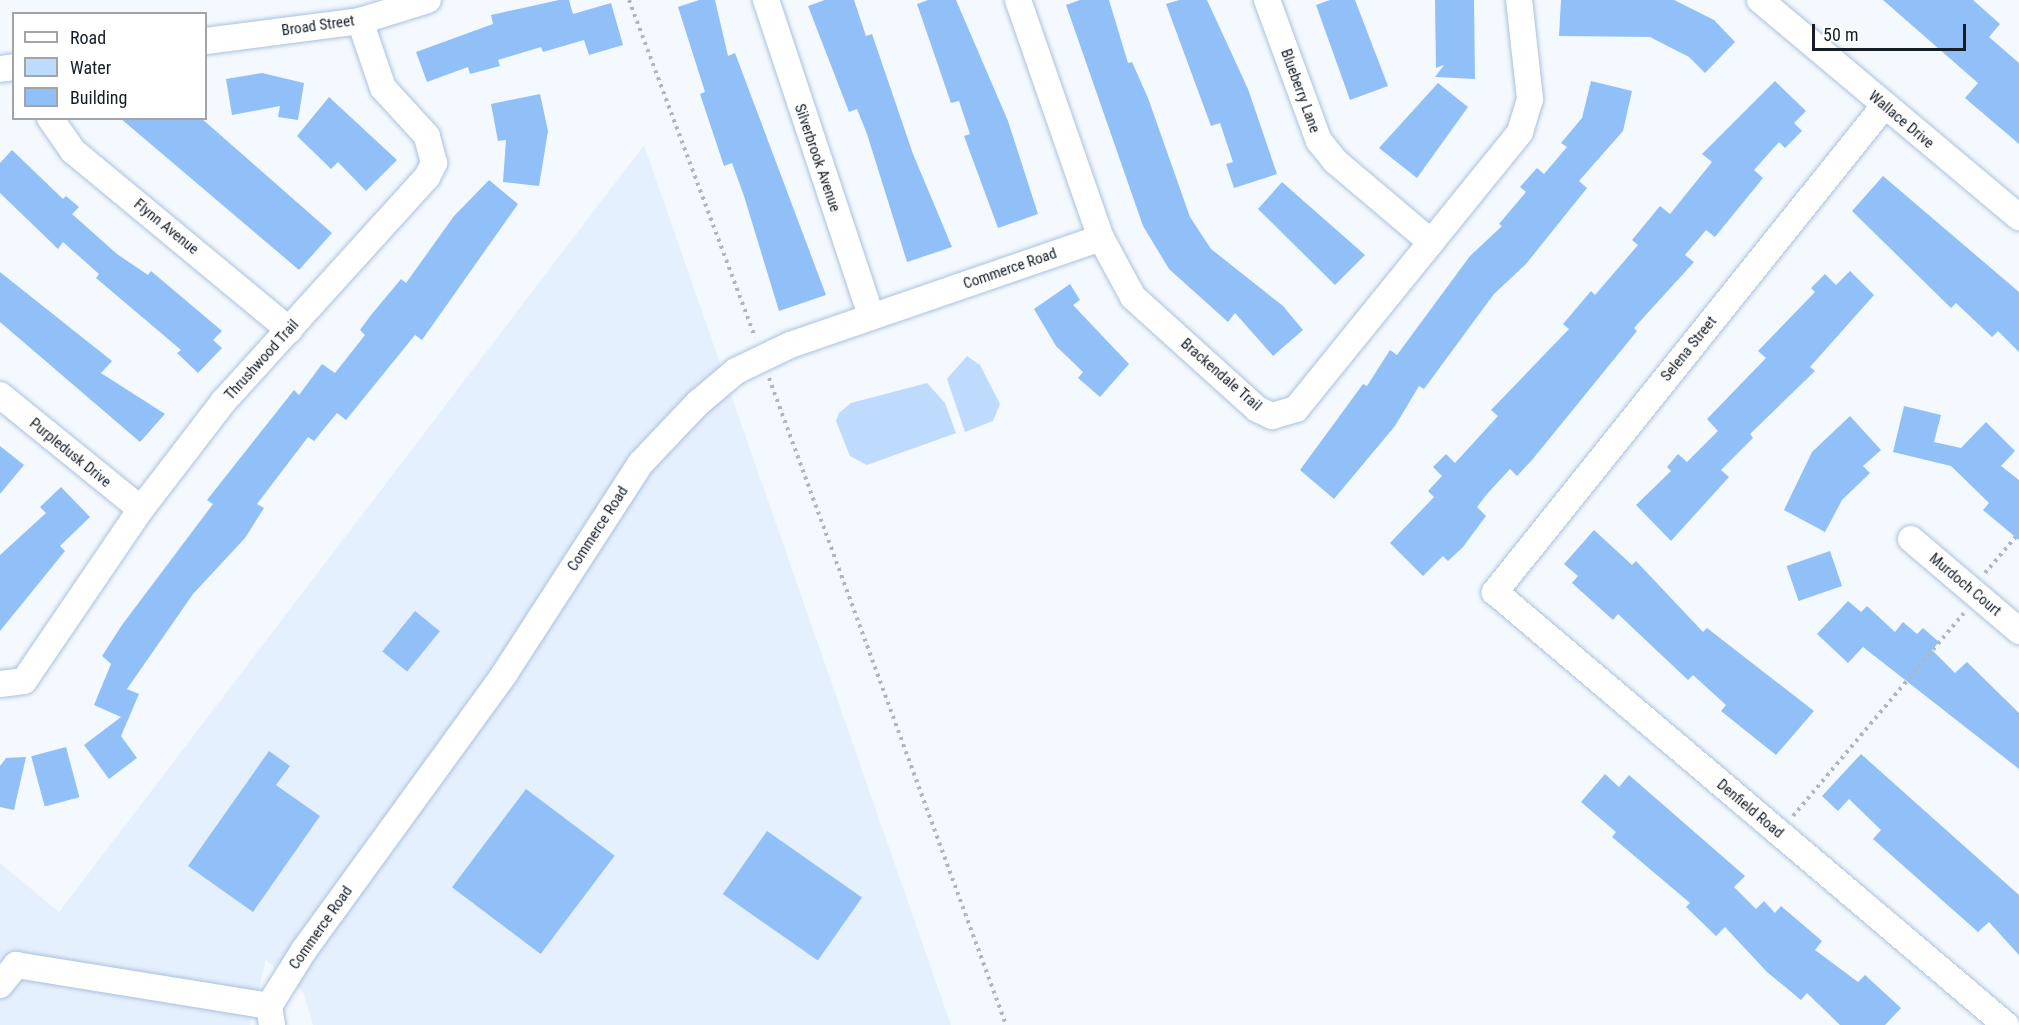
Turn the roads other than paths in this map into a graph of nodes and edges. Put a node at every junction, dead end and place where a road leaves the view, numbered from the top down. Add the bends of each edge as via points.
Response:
1 (428, 0) edge
2 (766, 0) edge
3 (1018, 0) edge
4 (1267, 0) edge
5 (1519, 0) edge
6 (1760, 0) edge
7 (360, 21) junction
8 (207, 41) edge
9 (1884, 106) junction
10 (51, 120) edge
11 (2019, 217) edge
12 (1101, 238) junction
13 (1431, 242) junction
14 (871, 315) junction
15 (289, 330) junction
16 (0, 395) edge
17 (141, 509) junction
18 (1911, 539) dead end
19 (1495, 592) joint
20 (2019, 631) edge
21 (0, 684) edge
22 (0, 985) edge
23 (270, 1016) edge
24 (2006, 1025) edge

1 - 7 street, Broad Street
2 - 14 street, Silverbrook Avenue
3 - 12 street, Brackendale Trail
4 - 13 street, Blueberry Lane via 1319,141
5 - 13 street, Brackendale Trail via 1530,99 1520,132
6 - 9 street, Wallace Drive
7 - 8 street, Broad Street
7 - 15 street, Thrushwood Trail via 383,88 419,122 434,163
9 - 11 street, Wallace Drive
9 - 19 street, Selena Street
10 - 15 street, Flynn Avenue via 73,151
12 - 13 street, Brackendale Trail via 1133,297 1257,409 1272,416 1296,409
12 - 14 street, Commerce Road
14 - 23 street, Commerce Road via 762,357 698,404 641,463 505,673
15 - 17 street, Thrushwood Trail via 223,402
16 - 17 street, Purpledusk Drive
17 - 21 street, Thrushwood Trail via 24,681
18 - 20 street, Murdoch Court
19 - 24 street, Denfield Road
22 - 23 street via 16,965

